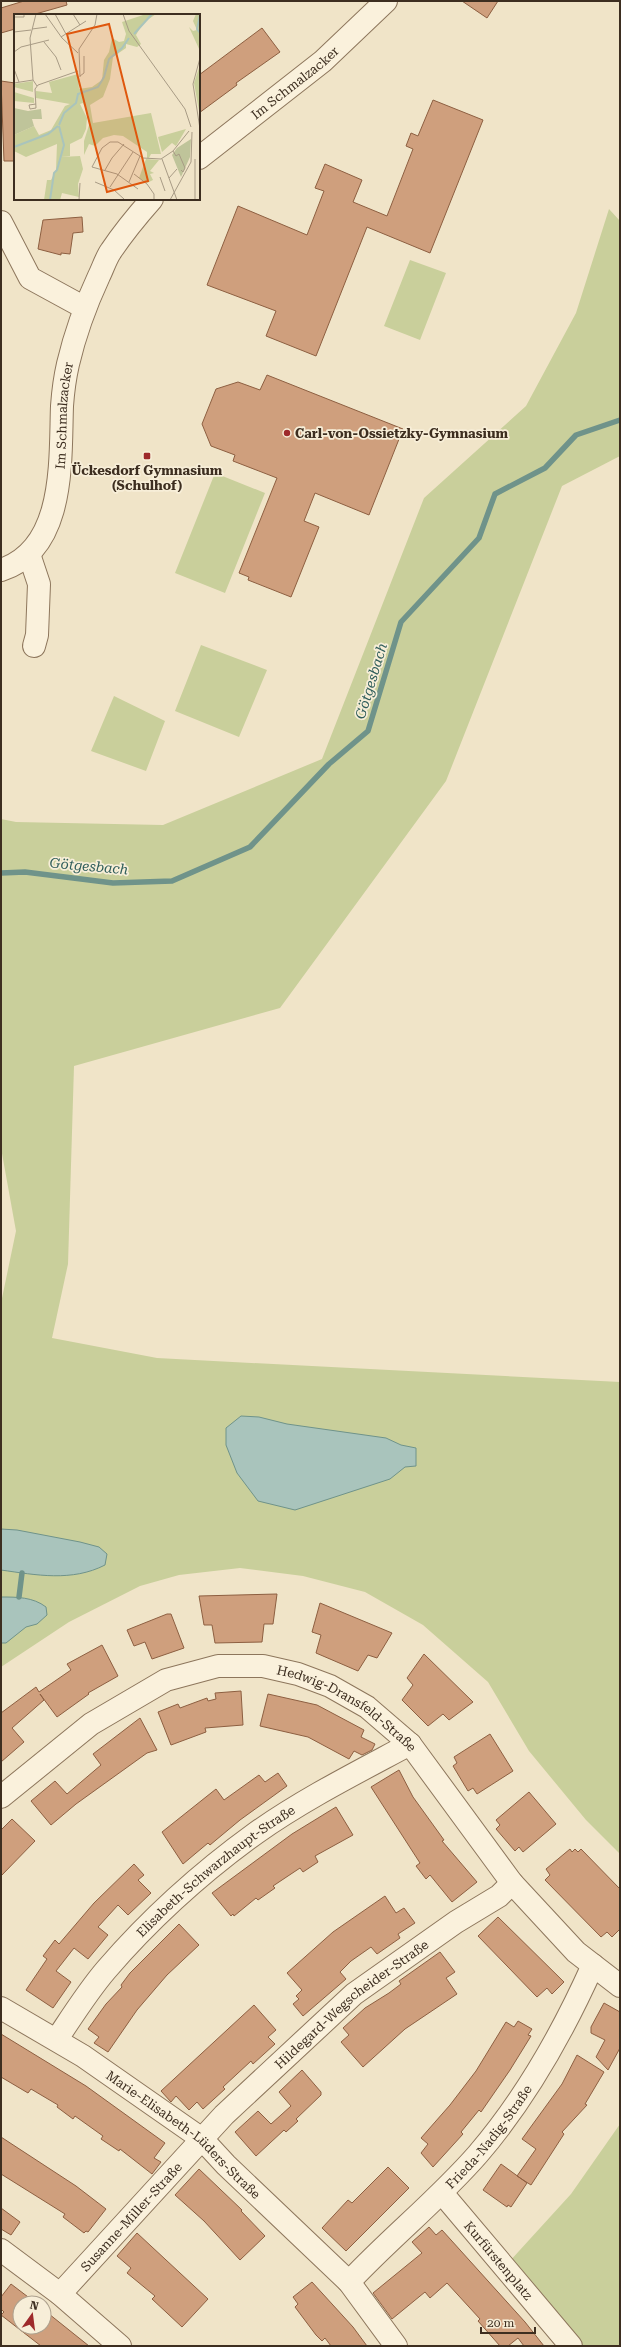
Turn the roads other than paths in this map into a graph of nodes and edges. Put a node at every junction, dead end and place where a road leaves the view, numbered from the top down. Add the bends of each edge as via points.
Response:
1 (386, 1) edge
2 (200, 157) edge
3 (151, 200) edge
4 (1, 222) edge
5 (85, 308) junction
6 (29, 554) junction
7 (1, 570) edge
8 (34, 646) dead end
9 (410, 1744) junction
10 (1, 1797) edge
11 (512, 1883) junction
12 (593, 1965) junction
13 (620, 1986) edge
14 (1, 2008) edge
15 (57, 2039) junction
16 (202, 2139) junction
17 (442, 2193) junction
18 (1, 2250) edge
19 (349, 2282) junction
20 (60, 2294) junction
21 (120, 2346) edge
22 (396, 2346) edge
23 (571, 2346) edge

1 - 2 street, Im Schmalzacker via 323,61
3 - 5 street, Im Schmalzacker via 110,252
4 - 5 street via 30,278
5 - 6 street, Im Schmalzacker via 68,364 62,404 61,464 56,497 40,540
6 - 7 street
6 - 8 street via 39,584
9 - 10 street, Hedwig-Dransfeld-Straße via 367,1707 330,1686 298,1674 264,1666 218,1666 166,1680 109,1714 56,1752
9 - 11 street, Hedwig-Dransfeld-Straße
9 - 15 street, Elisabeth-Schwarzhaupt-Straße via 322,1792 256,1833 189,1888 142,1931 105,1970
11 - 12 street, Hedwig-Dransfeld-Straße via 576,1952
11 - 16 street, Hildegard-Wegscheider-Straße via 499,1896 456,1922 354,1994 224,2115
12 - 13 street, Hedwig-Dransfeld-Straße
12 - 17 street, Frieda-Nadig-Straße via 571,2014 518,2101 479,2153
14 - 15 street, Marie-Elisabeth-Lüders-Straße
15 - 16 street, Marie-Elisabeth-Lüders-Straße via 129,2086
16 - 19 street, Marie-Elisabeth-Lüders-Straße
16 - 20 street, Susanne-Miller-Straße
17 - 19 street, Frieda-Nadig-Straße via 375,2254
17 - 23 street, Kurfürstenplatz
18 - 20 street
19 - 22 street, Marie-Elisabeth-Lüders-Straße
20 - 21 street

